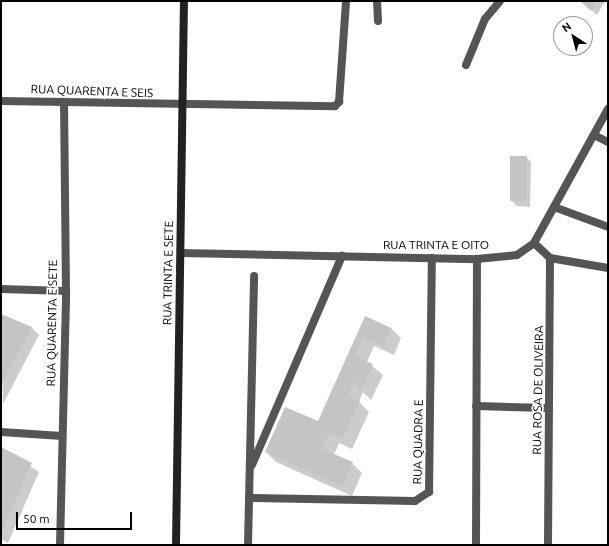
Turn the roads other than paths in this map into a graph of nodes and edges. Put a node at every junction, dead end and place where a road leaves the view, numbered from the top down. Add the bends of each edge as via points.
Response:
1 (184, 1) edge
2 (346, 1) edge
3 (377, 1) edge
4 (500, 1) edge
5 (378, 21) dead end
6 (466, 65) dead end
7 (1, 101) edge
8 (64, 101) junction
9 (182, 106) junction
10 (608, 109) edge
11 (594, 135) junction
12 (608, 142) edge
13 (554, 207) junction
14 (608, 228) edge
15 (534, 243) junction
16 (181, 253) junction
17 (342, 256) junction
18 (432, 258) junction
19 (550, 258) junction
20 (477, 260) junction
21 (608, 268) edge
22 (254, 276) dead end
23 (1, 289) edge
24 (66, 291) junction
25 (476, 406) junction
26 (550, 408) junction
27 (1, 432) edge
28 (62, 436) junction
29 (250, 469) junction
30 (249, 498) junction
31 (60, 545) edge
32 (176, 545) edge
33 (248, 545) edge
34 (476, 545) edge
35 (548, 545) edge

1 - 9 street, RUA TRINTA E SETE
2 - 9 street, RUA QUARENTA E SEIS via 338,105
3 - 5 street
4 - 6 street via 485,20
7 - 8 street, RUA QUARENTA E SEIS
8 - 9 street, RUA QUARENTA E SEIS
8 - 24 street, RUA QUARENTA E SETE
9 - 16 street, RUA TRINTA E SETE
10 - 11 street, RUA TRINTA E OITO
11 - 12 street
11 - 13 street, RUA TRINTA E OITO
13 - 14 street
13 - 15 street, RUA TRINTA E OITO
15 - 19 street
15 - 20 street, RUA TRINTA E OITO via 517,255
16 - 17 street, RUA TRINTA E OITO
16 - 32 street, RUA TRINTA E SETE
17 - 18 street, RUA TRINTA E OITO
17 - 29 street
18 - 20 street, RUA TRINTA E OITO
18 - 30 street, RUA QUADRA E via 429,492 415,501
19 - 21 street
19 - 26 street, RUA ROSA DE OLIVEIRA
20 - 25 street
22 - 29 street
23 - 24 street
24 - 28 street, RUA QUARENTA E SETE
25 - 26 street
25 - 34 street
26 - 35 street, RUA ROSA DE OLIVEIRA
27 - 28 street
28 - 31 street, RUA QUARENTA E SETE
29 - 30 street
30 - 33 street

